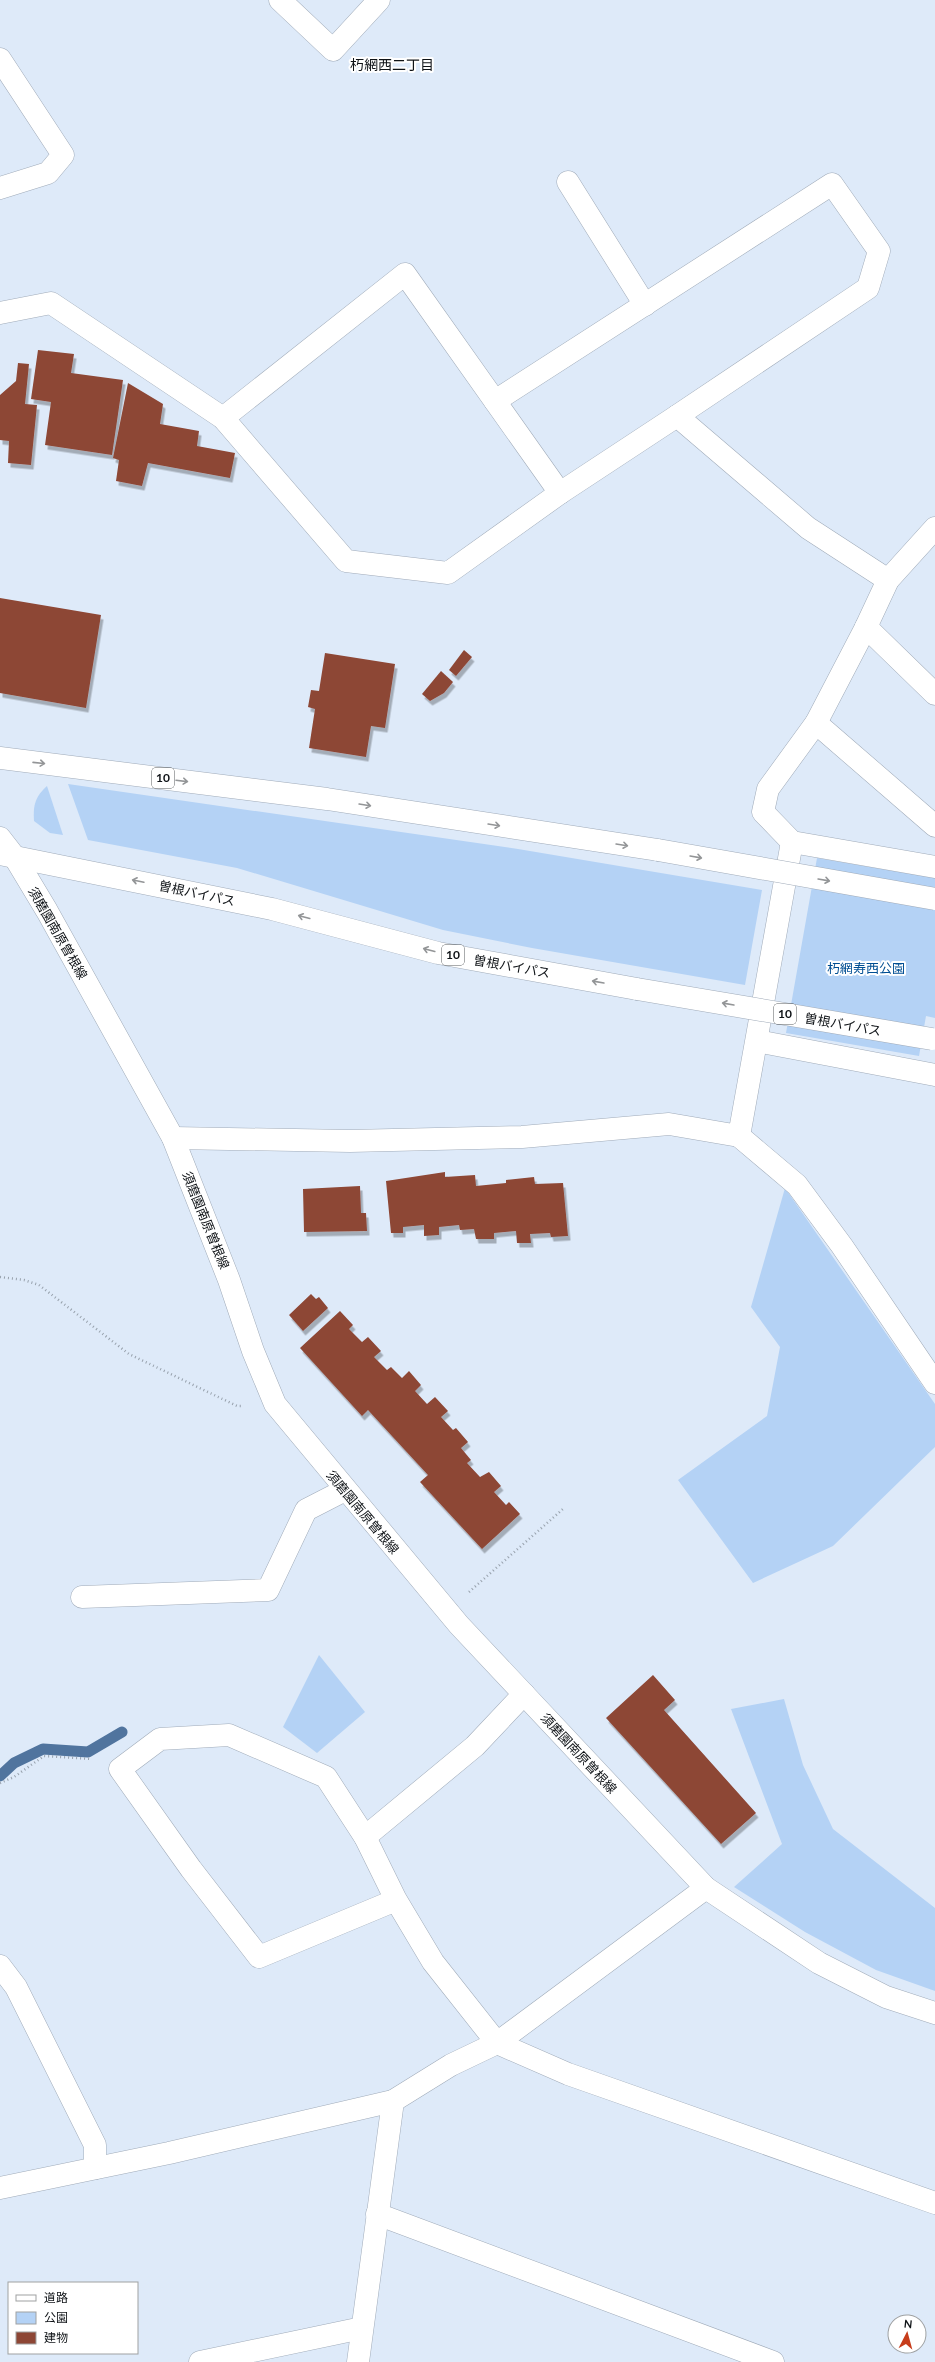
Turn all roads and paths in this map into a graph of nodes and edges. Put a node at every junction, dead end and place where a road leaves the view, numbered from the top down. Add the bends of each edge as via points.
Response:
1 (280, 0) edge
2 (379, 0) edge
3 (0, 59) edge
4 (568, 182) dead end
5 (0, 188) edge
6 (644, 305) junction
7 (0, 313) edge
8 (495, 401) junction
9 (677, 416) junction
10 (223, 418) junction
11 (560, 493) junction
12 (931, 541) edge
13 (888, 580) junction
14 (866, 627) junction
15 (935, 694) edge
16 (816, 723) junction
17 (0, 758) edge
18 (935, 826) edge
19 (0, 838) edge
20 (792, 842) junction
21 (7, 855) edge
22 (935, 867) edge
23 (935, 899) edge
24 (934, 1040) edge
25 (757, 1041) junction
26 (935, 1074) edge
27 (739, 1136) junction
28 (173, 1138) junction
29 (0, 1277) edge
30 (935, 1383) edge
31 (275, 1404) junction
32 (345, 1490) junction
33 (563, 1508) dead end
34 (82, 1597) dead end
35 (447, 1611) junction
36 (524, 1694) junction
37 (120, 1769) junction
38 (0, 1783) edge
39 (365, 1837) junction
40 (706, 1888) junction
41 (396, 1900) junction
42 (0, 1966) edge
43 (935, 2013) edge
44 (497, 2043) junction
45 (393, 2101) junction
46 (95, 2168) junction
47 (0, 2188) edge
48 (935, 2203) edge
49 (377, 2214) junction
50 (362, 2328) junction
51 (200, 2362) edge
52 (358, 2362) edge
53 (773, 2362) edge

1 - 2 main road via 333,50
3 - 5 main road via 63,155 48,173
4 - 6 main road
6 - 8 main road
6 - 9 main road via 832,184 880,251 868,288
7 - 10 main road via 51,303
8 - 10 main road via 405,274
8 - 11 main road
9 - 11 main road
9 - 13 main road via 808,528
10 - 11 main road via 346,561 448,573
12 - 13 main road
13 - 14 main road
14 - 15 main road
14 - 16 main road
16 - 18 main road
16 - 20 main road via 768,789 763,812
17 -> 23 main road, 10, bridge via 319,798 658,850
19 - 21 main road, 須磨園南原曽根線
20 - 22 main road
20 - 25 main road
24 -> 21 main road, 曽根バイパス / 10, bridge via 438,953 272,909
21 - 28 main road, 須磨園南原曽根線 via 47,911
25 - 26 main road
25 - 27 main road
27 - 28 main road via 669,1124 522,1137 350,1141
27 - 30 main road via 797,1185 842,1246
28 - 31 main road, 須磨園南原曽根線
29 - 31 path via 24,1280 39,1286 129,1354 237,1406
31 - 32 main road, 須磨園南原曽根線
32 - 34 main road via 306,1510 268,1590
32 - 35 main road, 須磨園南原曽根線
33 - 35 path
35 - 36 main road, 須磨園南原曽根線
36 - 39 main road via 475,1746
36 - 40 main road, 須磨園南原曽根線
37 - 38 path via 103,1760 44,1756 14,1777
37 - 39 main road via 160,1740 229,1736 326,1777
37 - 41 main road via 191,1869 259,1957
39 - 41 main road
40 - 43 main road, 須磨園南原曽根線 via 819,1963 886,1997
40 - 44 main road
41 - 44 main road via 433,1962
42 - 46 main road via 16,1987 95,2145
44 - 45 main road via 451,2066
44 - 48 main road via 568,2074
45 - 46 main road
45 - 49 main road
46 - 47 main road
49 - 50 main road
49 - 53 main road
50 - 51 main road
50 - 52 main road

